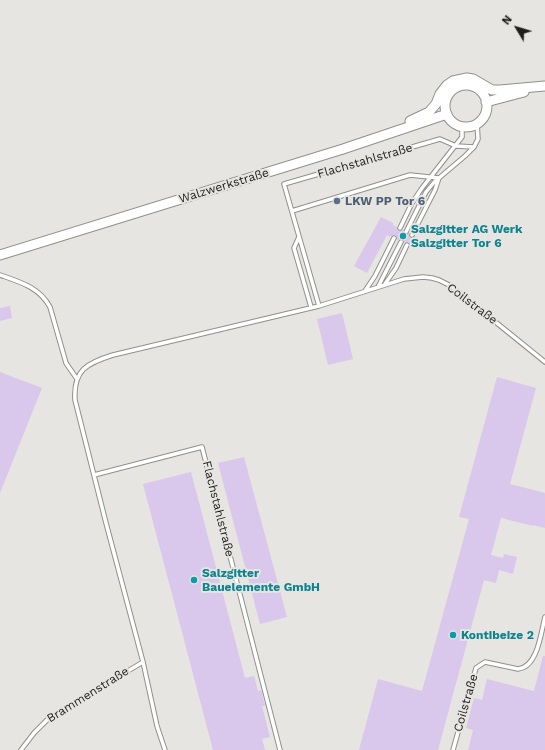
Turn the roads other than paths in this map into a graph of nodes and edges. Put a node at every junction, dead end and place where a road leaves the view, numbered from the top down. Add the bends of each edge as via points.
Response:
1 (545, 86) edge
2 (486, 102) junction
3 (447, 114) junction
4 (477, 123) junction
5 (462, 127) junction
6 (371, 140) junction
7 (456, 146) junction
8 (474, 147) junction
9 (430, 176) junction
10 (438, 178) junction
11 (292, 212) junction
12 (400, 228) dead end
13 (406, 232) dead end
14 (412, 235) dead end
15 (299, 237) junction
16 (394, 238) dead end
17 (401, 242) dead end
18 (407, 245) dead end
19 (0, 255) edge
20 (0, 276) edge
21 (385, 284) junction
22 (378, 287) junction
23 (364, 292) junction
24 (319, 306) junction
25 (311, 307) junction
26 (545, 362) edge
27 (77, 379) junction
28 (94, 475) junction
29 (545, 617) edge
30 (143, 662) junction
31 (21, 750) edge
32 (164, 750) edge
33 (280, 750) edge
34 (453, 750) edge

1 - 2 street
1 - 6 street via 492,90 473,79 460,79 447,85 429,112
2 - 3 street via 480,90 467,85 460,86 454,89 446,100
2 - 4 street via 484,116
3 - 5 street via 454,123
3 - 6 street, Walzwerkstraße
4 - 5 street
4 - 8 lane via 478,139
5 - 7 lane via 462,137
6 - 19 street, Walzwerkstraße
7 - 8 lane, Flachstahlstraße
7 - 9 lane
7 - 11 lane, Flachstahlstraße via 440,139 284,184
8 - 10 lane
9 - 10 lane
9 - 11 lane via 410,176
9 - 12 lane via 412,203
10 - 13 lane via 426,192
10 - 14 lane via 435,190
11 - 15 lane, Flachstahlstraße
15 - 24 lane, Flachstahlstraße
15 - 25 lane, Flachstahlstraße via 294,248
16 - 23 lane
17 - 22 lane
18 - 21 lane
20 - 27 lane via 34,289 46,300 66,364
21 - 22 lane, Coilstraße
21 - 26 lane, Coilstraße via 423,277 439,280 451,286
22 - 23 lane, Coilstraße
23 - 24 lane
24 - 25 lane
25 - 27 lane via 99,359 84,368
27 - 28 lane via 75,400
28 - 30 lane
28 - 33 lane, Flachstahlstraße via 202,446
29 - 34 lane, Coilstraße via 535,656 529,665 518,669 486,662 476,668
30 - 31 lane, Brammenstraße via 49,718
30 - 32 lane

